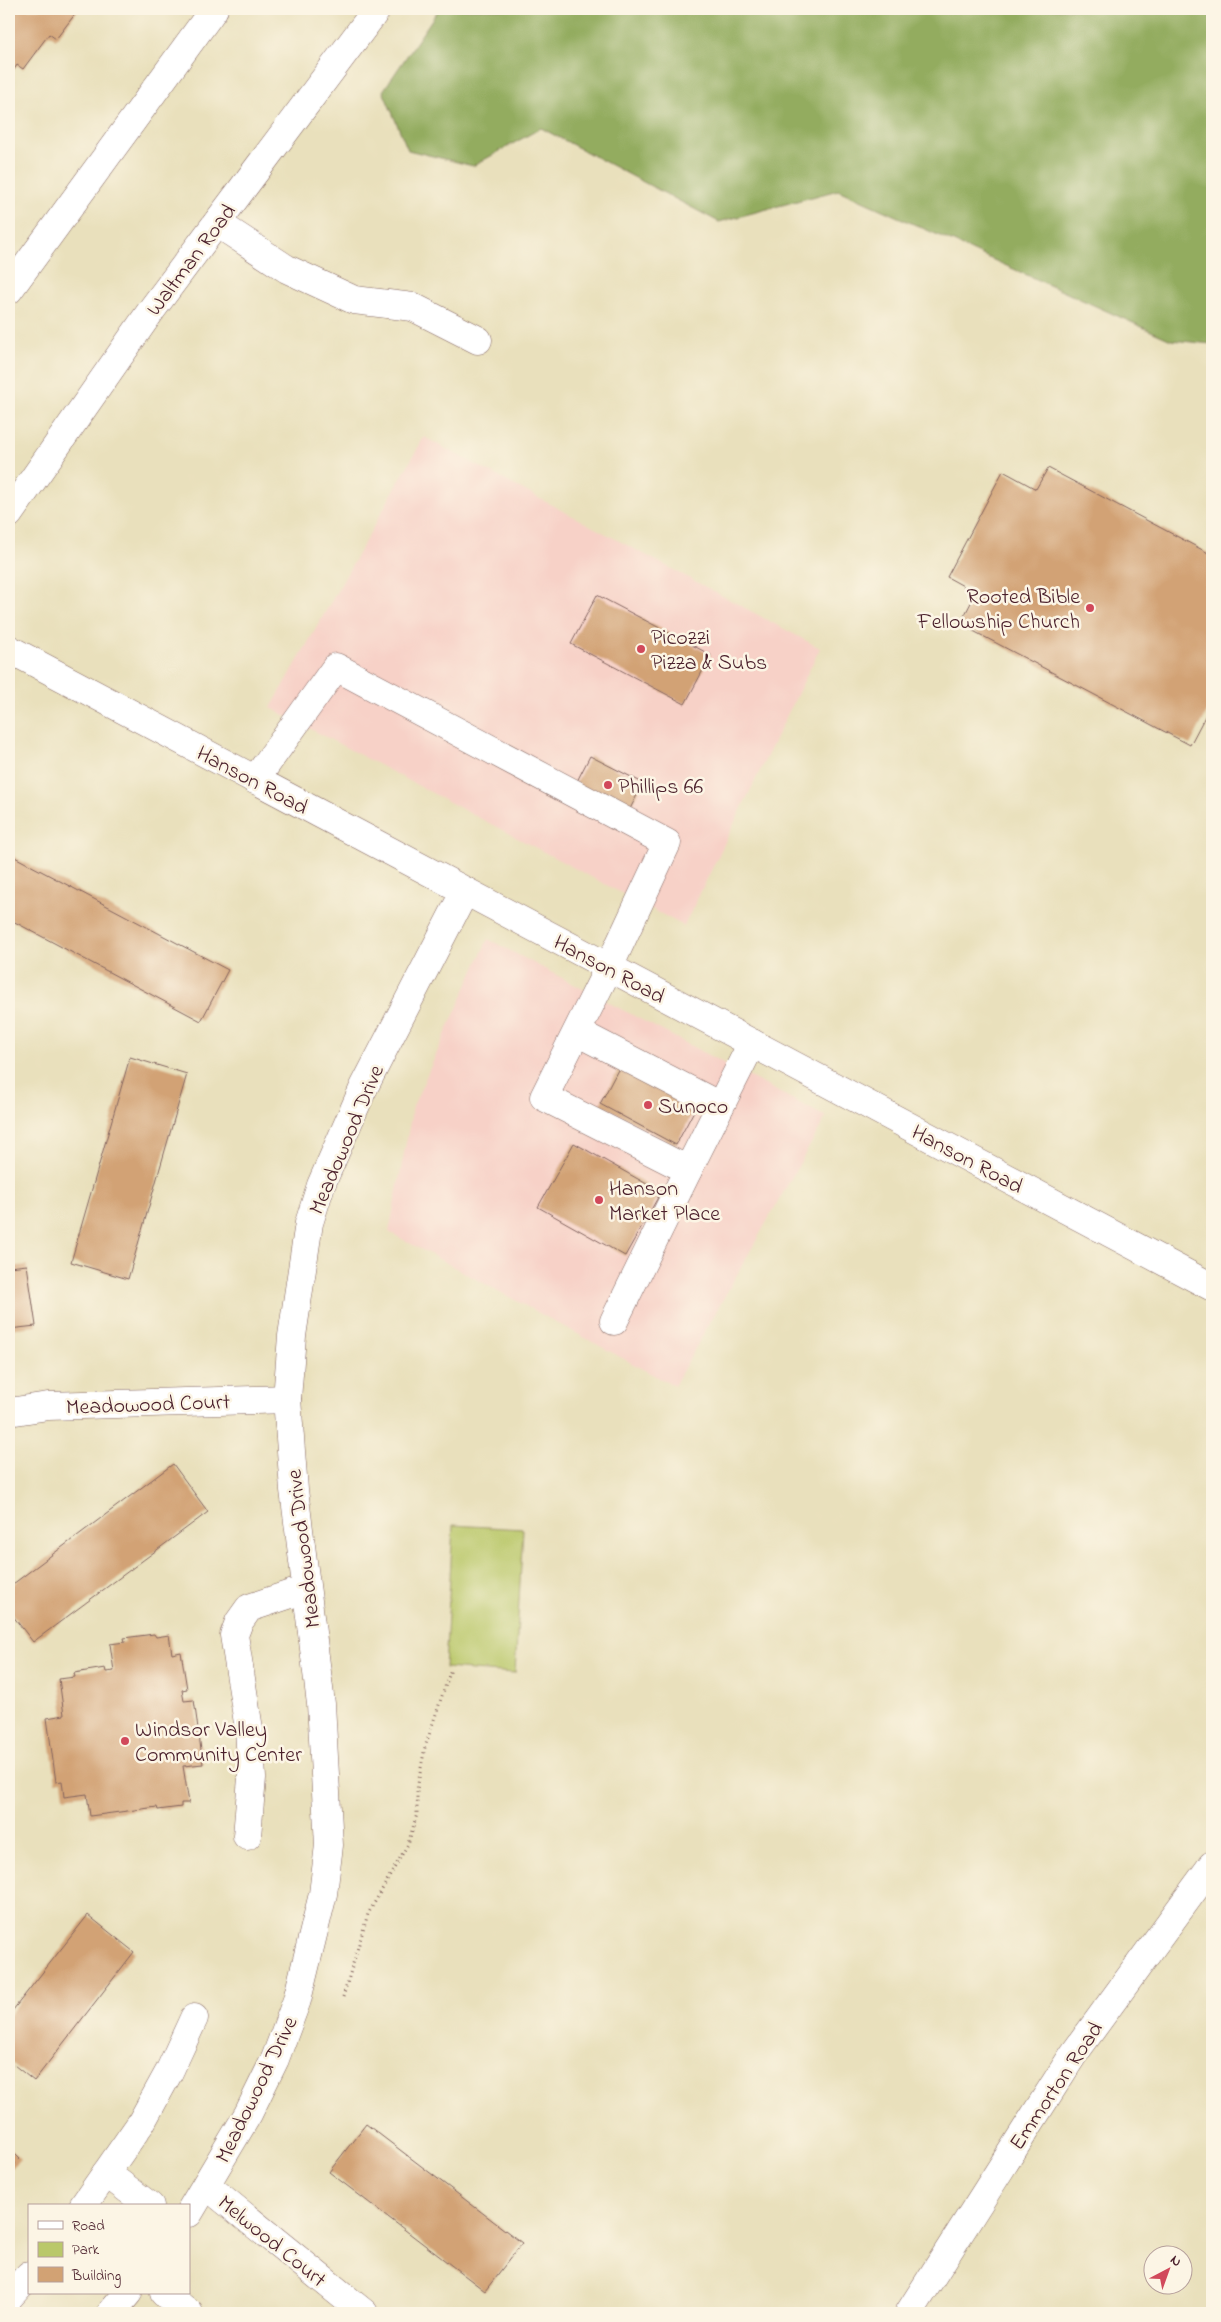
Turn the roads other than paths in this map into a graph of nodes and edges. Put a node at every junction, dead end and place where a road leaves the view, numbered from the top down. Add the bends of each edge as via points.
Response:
1 (214, 9) edge
2 (377, 9) edge
3 (217, 223) junction
4 (9, 290) edge
5 (478, 340) dead end
6 (9, 514) edge
7 (9, 650) edge
8 (255, 780) junction
9 (464, 891) junction
10 (609, 967) junction
11 (577, 1032) junction
12 (752, 1043) junction
13 (720, 1106) junction
14 (688, 1170) junction
15 (1212, 1287) edge
16 (614, 1321) dead end
17 (287, 1399) junction
18 (9, 1412) edge
19 (306, 1589) junction
20 (247, 1836) dead end
21 (1212, 1865) edge
22 (194, 2018) dead end
23 (106, 2173) junction
24 (206, 2185) junction
25 (84, 2204) edge
26 (147, 2204) edge
27 (190, 2210) edge
28 (28, 2275) edge
29 (127, 2294) edge
30 (165, 2294) edge
31 (9, 2297) edge
32 (111, 2313) edge
33 (189, 2313) edge
34 (364, 2313) edge
35 (909, 2313) edge

1 - 4 street
2 - 3 street, Waltman Road
3 - 5 street via 288,269 354,300 413,307
3 - 6 street, Waltman Road via 153,308
7 - 8 street, Hanson Road
8 - 9 street, Hanson Road
8 - 10 street via 336,667 666,843
9 - 10 street, Hanson Road
9 - 17 street, Meadowood Drive via 363,1089 321,1185 309,1223 292,1336
10 - 11 street
10 - 12 street, Hanson Road
11 - 13 street
11 - 14 street via 544,1097
12 - 13 street
12 - 15 street, Hanson Road
13 - 14 street
14 - 16 street
17 - 18 street, Meadowood Court via 48,1406
17 - 19 street, Meadowood Drive
19 - 20 street via 249,1608 234,1635 249,1729 252,1778
19 - 24 street, Meadowood Drive via 321,1704 327,1788 329,1845 323,1894 297,2000 275,2059 248,2114
21 - 35 street, Emmorton Road via 1072,2055
22 - 23 street via 141,2123
23 - 25 street
23 - 26 street
24 - 27 street, Meadowood Drive
24 - 34 street, Melwood Court
28 - 31 street
29 - 32 street
30 - 33 street

